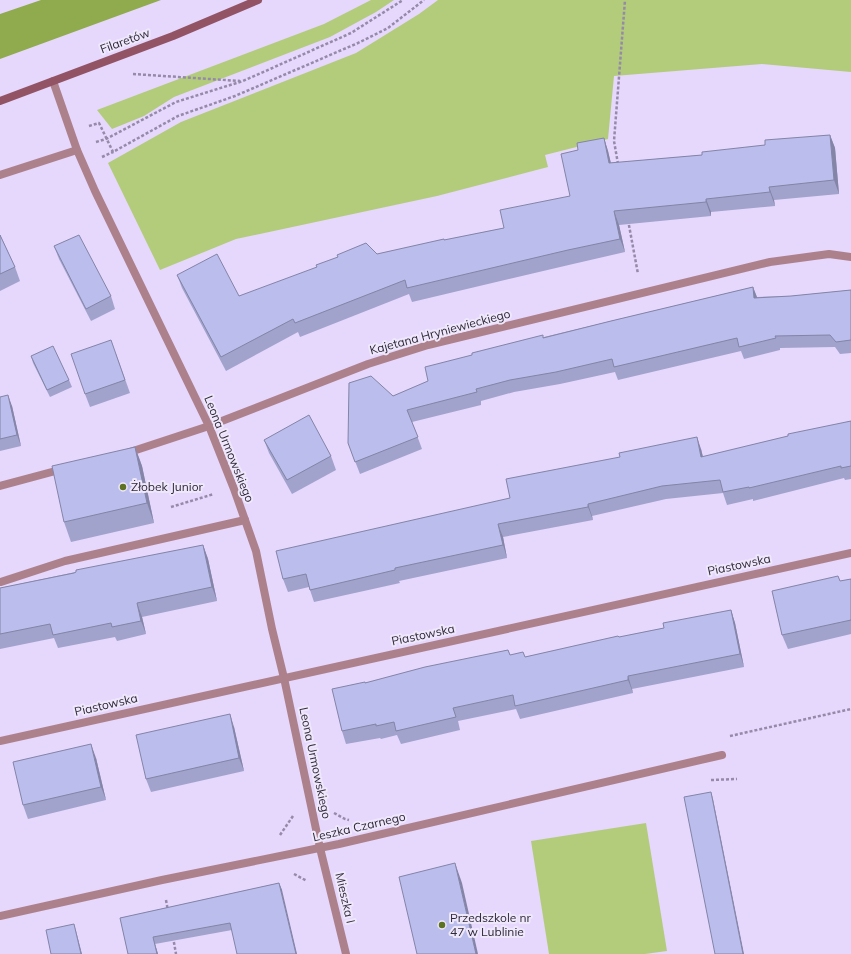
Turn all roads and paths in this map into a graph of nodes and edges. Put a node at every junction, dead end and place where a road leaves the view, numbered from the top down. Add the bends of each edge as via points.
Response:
1 (258, 0) edge
2 (403, 0) edge
3 (424, 0) edge
4 (625, 0) edge
5 (127, 74) dead end
6 (53, 81) junction
7 (243, 81) junction
8 (0, 101) edge
9 (87, 127) dead end
10 (106, 139) junction
11 (77, 150) junction
12 (620, 172) edge
13 (0, 175) edge
14 (628, 217) edge
15 (851, 257) edge
16 (642, 292) junction
17 (209, 426) junction
18 (122, 454) edge
19 (69, 468) edge
20 (0, 486) edge
21 (215, 493) dead end
22 (171, 507) dead end
23 (245, 520) junction
24 (851, 552) edge
25 (1, 582) dead end
26 (284, 678) junction
27 (0, 741) edge
28 (722, 755) dead end
29 (737, 779) dead end
30 (706, 781) dead end
31 (333, 811) dead end
32 (294, 813) dead end
33 (354, 820) dead end
34 (279, 836) dead end
35 (320, 848) junction
36 (293, 874) dead end
37 (162, 880) junction
38 (310, 882) dead end
39 (168, 912) edge
40 (0, 916) edge
41 (172, 933) edge
42 (176, 954) edge
43 (346, 954) edge

1 - 6 main road, Filaretów via 173,36
2 - 7 path via 351,33
3 - 10 path via 388,28 358,43 235,96 178,116 113,152
4 - 12 path via 614,141
5 - 7 path
6 - 8 main road, Filaretów
6 - 11 street, Leona Urmowskiego
7 - 10 path via 176,102
9 - 10 path via 99,123
10 - 11 path
11 - 13 street
11 - 17 street, Leona Urmowskiego
14 - 16 path
15 - 16 street, Kajetana Hryniewieckiego via 829,254 770,262
16 - 17 street, Kajetana Hryniewieckiego via 428,345 368,364
17 - 18 street, Kajetana Hryniewieckiego
17 - 23 street, Leona Urmowskiego
19 - 20 street
21 - 22 path
23 - 25 street via 65,561
23 - 26 street, Leona Urmowskiego via 256,551
24 - 26 street, Piastowska
26 - 27 street, Piastowska
26 - 35 street, Leona Urmowskiego
28 - 35 street, Leszka Czarnego
29 - 30 path
31 - 33 path via 335,815
32 - 34 path
35 - 37 street, Leszka Czarnego
35 - 43 street, Mieszka I
36 - 38 path
37 - 39 path
37 - 40 street, Leszka Czarnego
41 - 42 path

